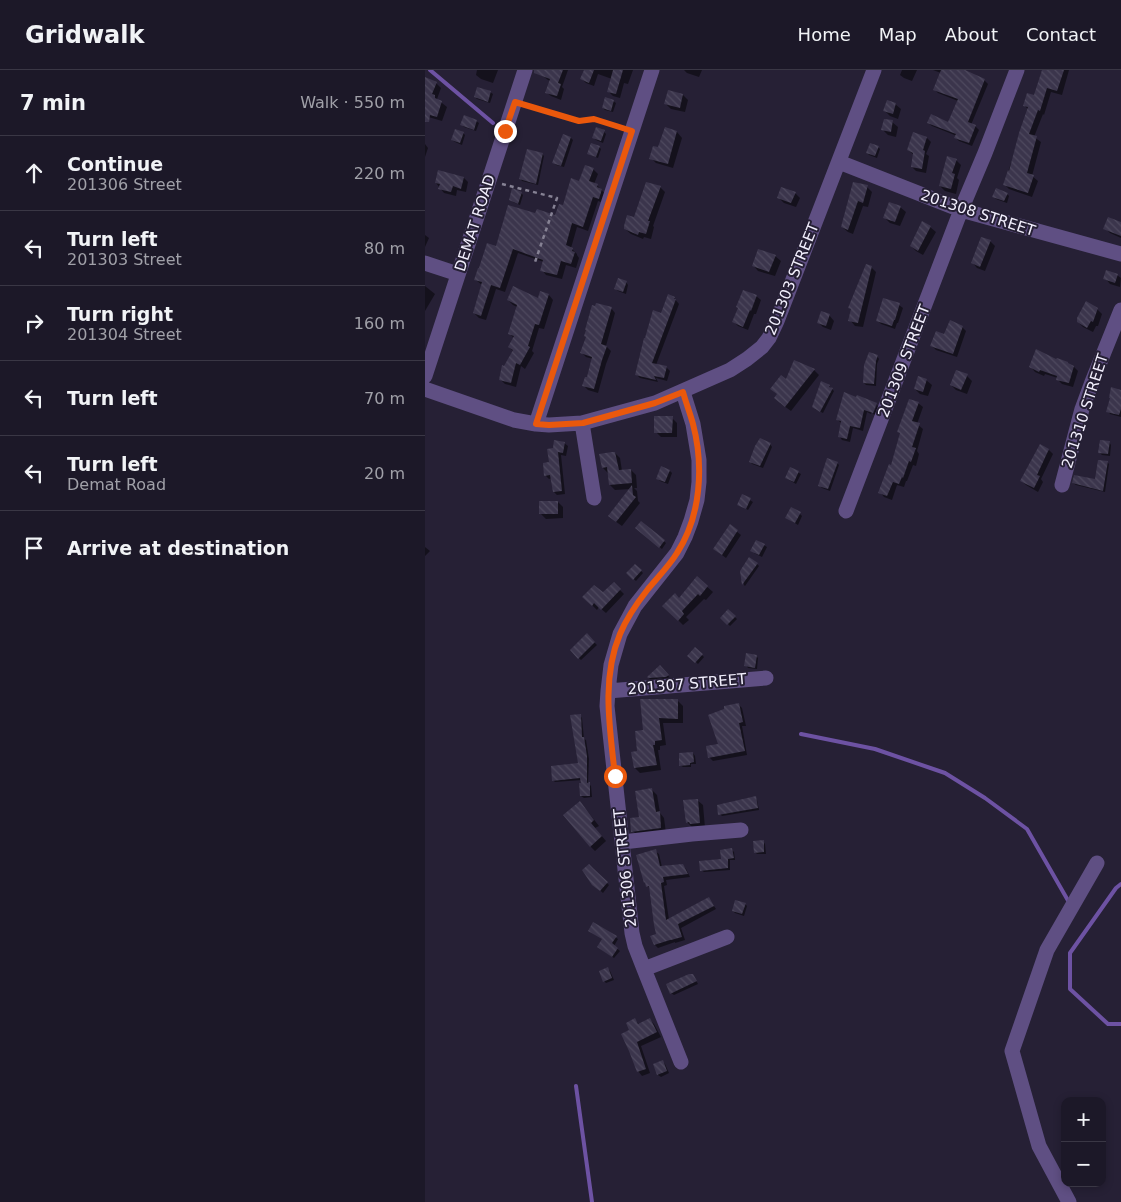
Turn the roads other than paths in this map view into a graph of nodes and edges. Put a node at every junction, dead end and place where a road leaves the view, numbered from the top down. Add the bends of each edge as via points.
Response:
1 (525, 70) edge
2 (652, 70) edge
3 (874, 70) edge
4 (1017, 70) edge
5 (839, 162) junction
6 (961, 210) junction
7 (1121, 254) edge
8 (425, 262) edge
9 (458, 274) junction
10 (1121, 310) edge
11 (425, 376) edge
12 (425, 389) edge
13 (683, 392) junction
14 (583, 423) junction
15 (536, 424) junction
16 (1062, 485) dead end
17 (594, 498) dead end
18 (846, 511) dead end
19 (766, 678) dead end
20 (608, 691) junction
21 (741, 830) dead end
22 (623, 842) junction
23 (1097, 863) dead end
24 (727, 936) dead end
25 (644, 969) junction
26 (681, 1062) dead end
27 (1069, 1202) edge

1 - 9 street, DEMAT ROAD
2 - 15 street
3 - 5 street, 201303 STREET
4 - 6 street, 201309 STREET
5 - 6 street, 201308 STREET
5 - 13 street, 201303 STREET via 769,338 762,347 730,370
6 - 7 street, 201308 STREET
6 - 18 street, 201309 STREET
8 - 9 street
9 - 11 street, DEMAT ROAD
10 - 16 street, 201310 STREET via 1082,409
12 - 15 street, 201303 STREET via 515,420
13 - 14 street, 201303 STREET
13 - 20 street, 201306 STREET via 699,460 697,500 677,553 635,606 620,634
14 - 15 street, 201303 STREET
14 - 17 street
19 - 20 street, 201307 STREET
20 - 22 street, 201306 STREET
21 - 22 street
22 - 25 street, 201306 STREET via 632,933
23 - 27 street via 1047,950 1012,1051 1039,1146
24 - 25 street
25 - 26 street, 201306 STREET

